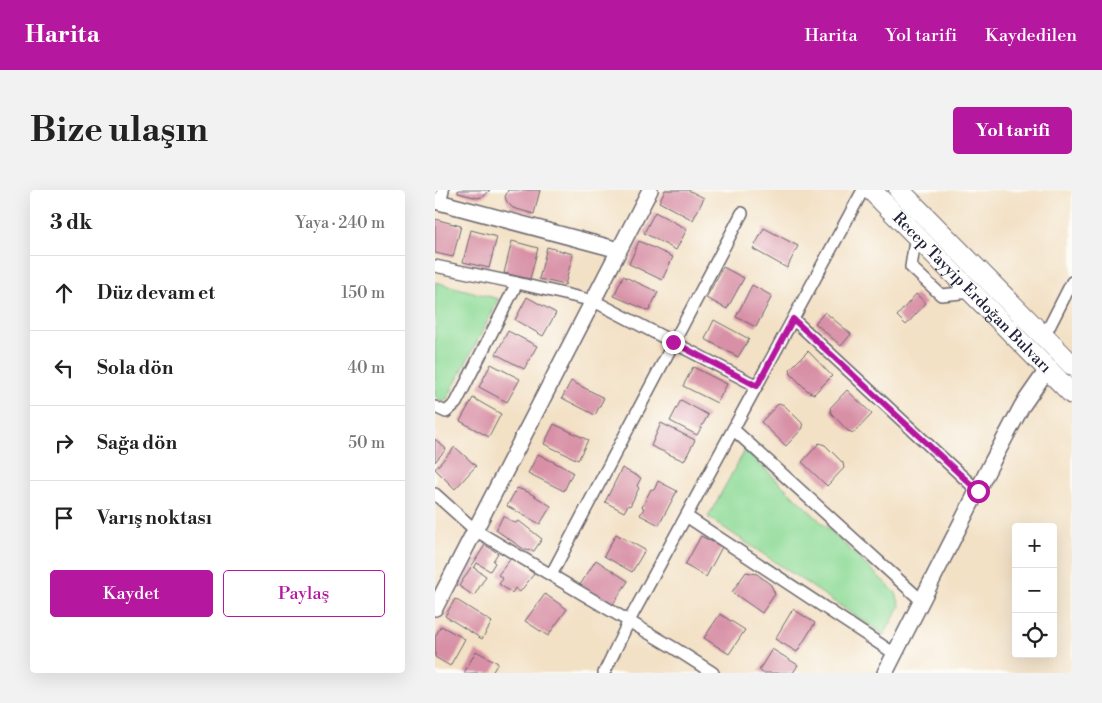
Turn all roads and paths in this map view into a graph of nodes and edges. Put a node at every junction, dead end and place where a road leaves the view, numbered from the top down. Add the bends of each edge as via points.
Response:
1 (651, 190) edge
2 (863, 190) edge
3 (871, 190) edge
4 (899, 190) edge
5 (439, 198) edge
6 (742, 213) dead end
7 (619, 250) junction
8 (435, 266) edge
9 (1072, 282) edge
10 (517, 283) junction
11 (594, 301) junction
12 (793, 319) junction
13 (1044, 337) junction
14 (673, 342) junction
15 (1072, 366) edge
16 (1047, 370) junction
17 (757, 386) junction
18 (1072, 394) edge
19 (435, 407) edge
20 (733, 429) junction
21 (978, 491) junction
22 (435, 494) edge
23 (686, 516) junction
24 (475, 530) junction
25 (551, 575) junction
26 (922, 601) junction
27 (435, 608) edge
28 (629, 621) junction
29 (895, 654) junction
30 (604, 673) edge
31 (713, 673) edge
32 (885, 673) edge

1 - 7 street
2 - 12 street
3 - 16 highway, Recep Tayyip Erdoğan Bulvarı
4 - 13 highway, Recep Tayyip Erdoğan Bulvarı
5 - 7 street
6 - 14 street
7 - 11 street
8 - 10 street
9 - 13 street
10 - 11 street
10 - 19 street via 456,403 445,412
11 - 14 street
11 - 24 street
12 - 17 street
12 - 21 street
13 - 15 highway, Recep Tayyip Erdoğan Bulvarı
14 - 17 street
14 - 25 street
16 - 18 highway, Recep Tayyip Erdoğan Bulvarı
16 - 21 street via 1022,406
17 - 20 street
20 - 23 street
20 - 26 street
21 - 26 street
22 - 24 street
23 - 28 street
23 - 29 street
24 - 25 street
24 - 27 street
25 - 28 street
26 - 29 street
28 - 30 street
28 - 31 street
29 - 32 street

